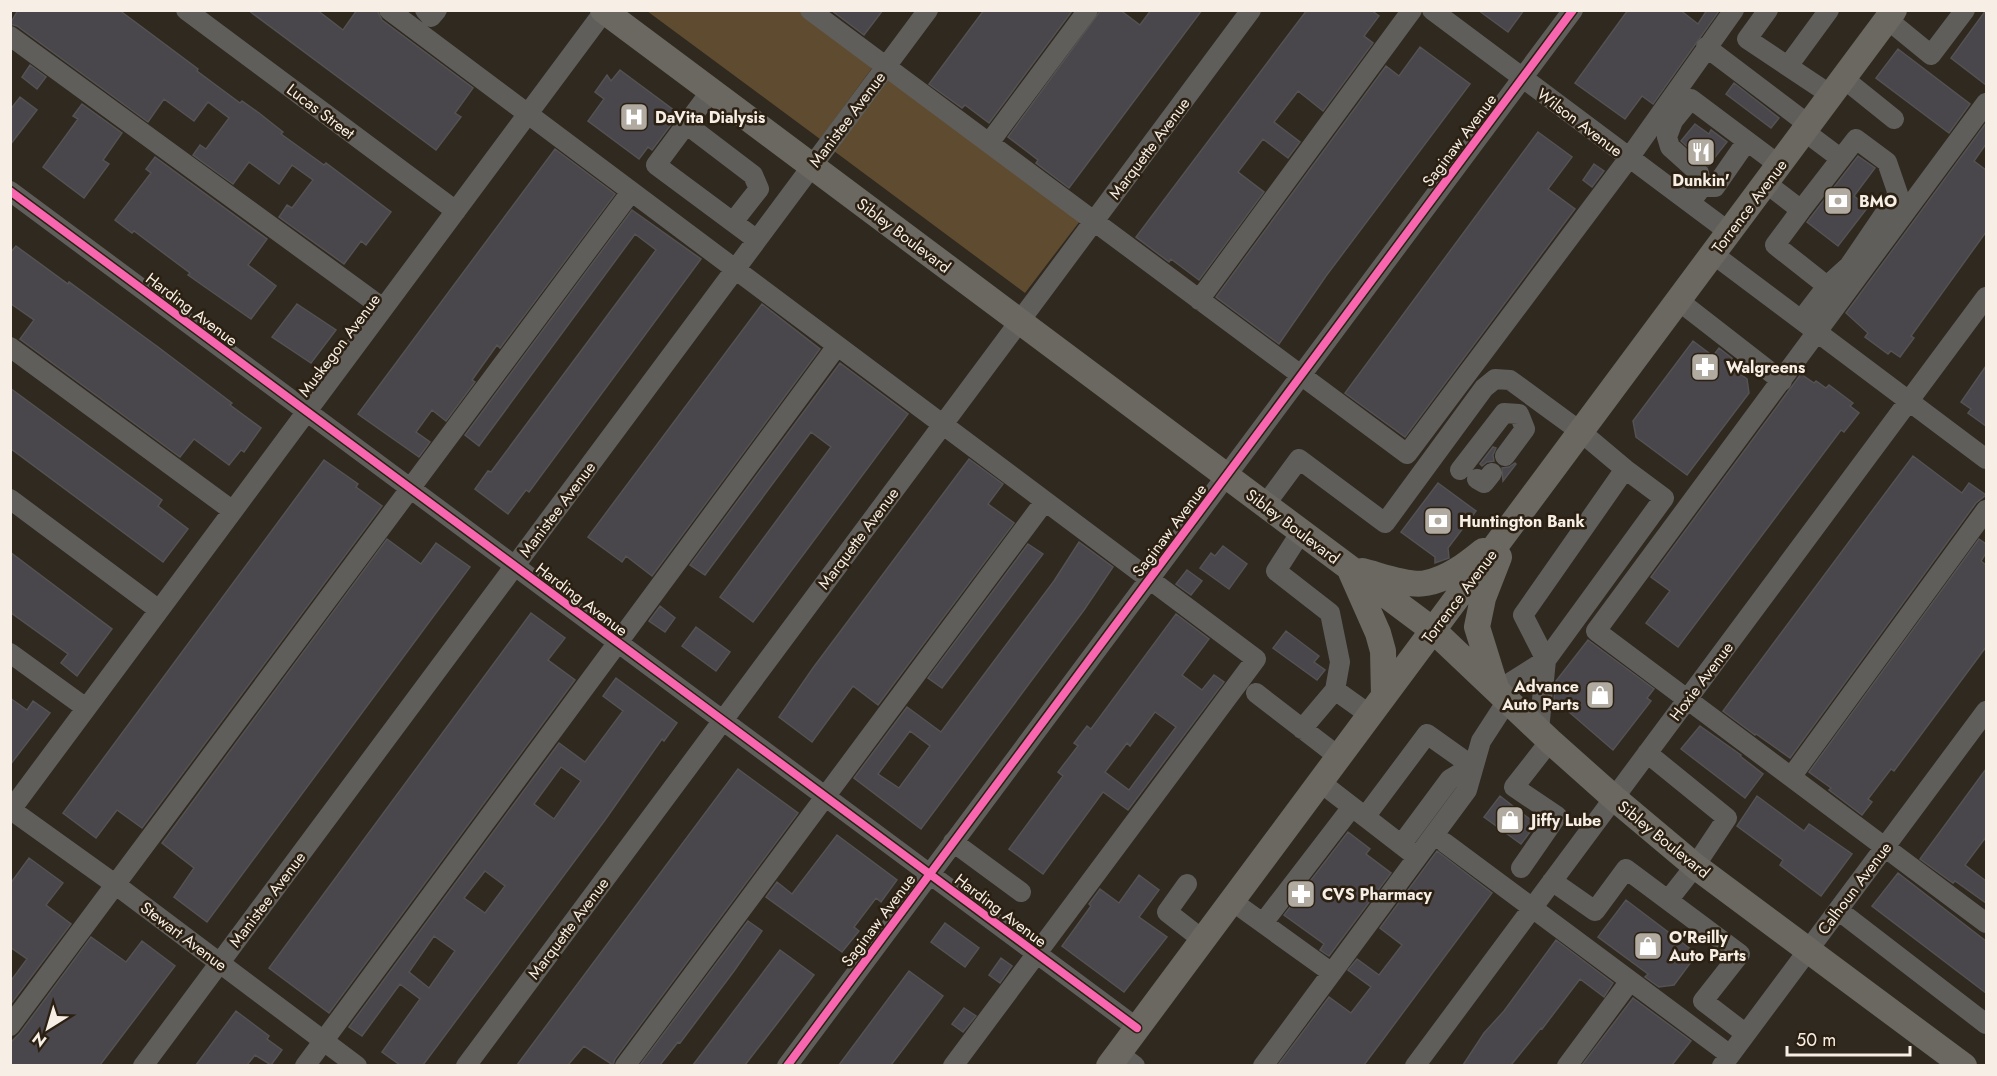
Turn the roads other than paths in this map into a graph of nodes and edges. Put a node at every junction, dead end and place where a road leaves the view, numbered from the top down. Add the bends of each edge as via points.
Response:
1 (186, 10) edge
2 (389, 10) edge
3 (425, 10) edge
4 (437, 10) edge
5 (810, 10) edge
6 (928, 10) edge
7 (1088, 10) edge
8 (1251, 10) edge
9 (1412, 10) edge
10 (1432, 10) edge
11 (1573, 10) edge
12 (1734, 10) edge
13 (1768, 10) edge
14 (1829, 10) edge
15 (1965, 10) edge
16 (604, 11) edge
17 (1890, 15) edge
18 (10, 36) edge
19 (1706, 47) junction
20 (1788, 66) junction
21 (886, 68) junction
22 (1522, 78) junction
23 (1837, 87) junction
24 (711, 91) junction
25 (1986, 103) edge
26 (528, 114) junction
27 (1894, 119) dead end
28 (686, 124) junction
29 (1807, 128) junction
30 (1747, 141) junction
31 (988, 143) junction
32 (1629, 158) junction
33 (1840, 158) junction
34 (812, 167) junction
35 (1772, 174) junction
36 (10, 191) edge
37 (631, 192) junction
38 (1696, 195) junction
39 (1801, 210) junction
40 (456, 211) junction
41 (733, 222) junction
42 (1094, 222) junction
43 (1729, 232) junction
44 (757, 240) junction
45 (1713, 254) junction
46 (736, 269) junction
47 (1827, 286) junction
48 (1986, 297) edge
49 (1199, 300) junction
50 (1679, 301) junction
51 (383, 308) junction
52 (1802, 320) junction
53 (1020, 322) junction
54 (1818, 332) junction
55 (837, 346) junction
56 (10, 347) edge
57 (1300, 376) junction
58 (1782, 381) junction
59 (1533, 396) junction
60 (1909, 401) junction
61 (307, 411) junction
62 (1519, 414) junction
63 (943, 425) junction
64 (1581, 432) junction
65 (1434, 456) junction
66 (1505, 456) dead end
67 (1986, 459) edge
68 (1624, 469) junction
69 (1226, 476) junction
70 (410, 488) junction
71 (10, 499) edge
72 (1045, 501) junction
73 (1265, 506) junction
74 (1986, 510) edge
75 (233, 511) junction
76 (1509, 529) junction
77 (1300, 532) junction
78 (515, 566) junction
79 (1350, 569) junction
80 (1149, 579) junction
81 (159, 610) junction
82 (1434, 631) junction
83 (618, 642) junction
84 (10, 653) edge
85 (1546, 660) junction
86 (1335, 690) junction
87 (1256, 693) dead end
88 (1502, 696) junction
89 (1687, 699) junction
90 (1377, 706) junction
91 (86, 708) junction
92 (1986, 711) edge
93 (723, 720) junction
94 (1302, 729) junction
95 (1544, 735) junction
96 (1647, 753) junction
97 (1339, 757) junction
98 (1472, 766) junction
99 (1791, 777) junction
100 (1320, 782) junction
101 (825, 796) junction
102 (1614, 798) junction
103 (11, 810) edge
104 (1359, 812) junction
105 (953, 842) junction
106 (1445, 843) dead end
107 (1401, 845) junction
108 (1885, 847) junction
109 (1417, 857) junction
110 (1695, 866) junction
111 (1521, 868) dead end
112 (930, 873) junction
113 (1552, 881) junction
114 (1187, 884) dead end
115 (116, 885) junction
116 (1021, 892) dead end
117 (1669, 900) junction
118 (1232, 901) junction
119 (1532, 909) junction
120 (1838, 910) junction
121 (1985, 920) edge
122 (1263, 923) junction
123 (1203, 940) junction
124 (1808, 950) junction
125 (1037, 953) junction
126 (219, 963) junction
127 (1332, 973) junction
128 (1630, 981) junction
129 (1986, 1024) edge
130 (10, 1026) edge
131 (1137, 1028) junction
132 (1746, 1034) junction
133 (324, 1041) junction
134 (1726, 1060) edge
135 (1121, 1061) edge
136 (143, 1065) edge
137 (305, 1065) edge
138 (357, 1065) edge
139 (466, 1065) edge
140 (625, 1065) edge
141 (787, 1065) edge
142 (953, 1065) edge
143 (1263, 1065) edge
144 (1415, 1065) edge
145 (1567, 1065) edge
146 (1964, 1065) edge

1 - 40 street, Lucas Street
2 - 26 street
3 - 4 street via 432,17
5 - 21 street
6 - 21 street, Manistee Avenue
7 - 31 street
8 - 42 street, Marquette Avenue
9 - 49 street
10 - 22 street, Wilson Avenue
11 - 22 street, Saginaw Avenue
12 - 19 street
13 - 20 street via 1747,39
14 - 20 street
15 - 17 street via 1931,55
16 - 24 main road, Sibley Boulevard
16 - 26 street, Muskegon Avenue
17 - 23 main road, Torrence Avenue
18 - 51 street
19 - 29 street
19 - 32 street
20 - 23 street
21 - 31 street
21 - 34 street, Manistee Avenue
22 - 32 street, Wilson Avenue
22 - 57 street, Saginaw Avenue
23 - 27 street
23 - 29 main road, Torrence Avenue
24 - 28 street
24 - 34 main road, Sibley Boulevard
25 - 54 street
26 - 37 street
26 - 40 street, Muskegon Avenue
28 - 41 street via 753,175 759,189
28 - 41 street via 656,165
29 - 33 street
29 - 35 main road, Torrence Avenue
30 - 35 street
30 - 38 street via 1715,187
30 - 38 street via 1691,99 1673,121 1667,137 1670,147 1699,173
31 - 42 street
32 - 38 street, Wilson Avenue
32 - 57 street via 1407,454
33 - 39 street
33 - 47 street via 1856,139 1887,162 1898,194 1849,266
34 - 44 street, Manistee Avenue
34 - 53 main road, Sibley Boulevard
35 - 39 street
35 - 43 main road, Torrence Avenue
36 - 61 street, Harding Avenue
37 - 46 street
37 - 70 street
38 - 43 street, Wilson Avenue
39 - 47 street via 1775,245
40 - 51 street, Muskegon Avenue
41 - 44 street
42 - 49 street
42 - 53 street, Marquette Avenue
43 - 45 main road, Torrence Avenue
44 - 46 street, Manistee Avenue
45 - 50 main road, Torrence Avenue
45 - 52 street
46 - 55 street
46 - 78 street, Manistee Avenue
47 - 52 street
48 - 60 street, Hoxie Avenue
49 - 57 street
50 - 58 street
50 - 64 main road, Torrence Avenue
51 - 61 street, Muskegon Avenue
52 - 54 street
53 - 63 street, Marquette Avenue
53 - 69 main road, Sibley Boulevard
54 - 58 street
54 - 60 street
55 - 63 street
55 - 83 street
56 - 75 street
57 - 69 street, Saginaw Avenue
58 - 89 street via 1596,631
59 - 62 street
59 - 64 street
59 - 65 street via 1510,380 1495,379 1484,388
60 - 67 street
60 - 89 street, Hoxie Avenue
61 - 70 street, Harding Avenue
61 - 75 street, Muskegon Avenue
62 - 65 street via 1504,413 1475,475
62 - 66 street via 1525,429
63 - 72 street
63 - 93 street, Marquette Avenue
64 - 68 street
64 - 76 main road, Torrence Avenue
65 - 73 street via 1385,523 1299,459
68 - 85 street via 1523,615
68 - 85 street via 1664,498
69 - 73 main road, Sibley Boulevard
69 - 80 street, Saginaw Avenue
70 - 78 street, Harding Avenue
70 - 115 street
71 - 81 street
72 - 80 street
72 - 101 street
73 - 77 main road, Sibley Boulevard
74 - 99 street
75 - 81 street, Muskegon Avenue
76 - 79 main road via 1461,568 1426,584
76 - 82 main road, Torrence Avenue
76 - 88 main road via 1477,627
77 - 79 main road, Sibley Boulevard
77 - 86 street via 1276,571 1330,613 1340,662
78 - 83 street, Harding Avenue
78 - 126 street, Manistee Avenue
79 - 82 main road, Sibley Boulevard
79 - 90 main road via 1383,651
80 - 105 street, Saginaw Avenue
80 - 125 street via 1256,659
81 - 91 street, Muskegon Avenue
82 - 88 main road, Sibley Boulevard
82 - 90 main road, Torrence Avenue
83 - 93 street, Harding Avenue
83 - 133 street
84 - 91 street
85 - 88 street
85 - 95 street
86 - 90 street
86 - 94 street
87 - 94 street
88 - 95 main road, Sibley Boulevard
88 - 98 street
89 - 96 street, Hoxie Avenue
89 - 99 street
90 - 97 main road, Torrence Avenue
91 - 103 street, Muskegon Avenue
92 - 108 street, Calhoun Avenue
93 - 101 street, Harding Avenue
93 - 139 street, Marquette Avenue
94 - 97 street
95 - 102 main road, Sibley Boulevard
95 - 111 street via 1514,787 1557,816
96 - 102 street, Hoxie Avenue
96 - 110 street via 1727,818
97 - 100 main road, Torrence Avenue
98 - 104 street via 1427,734
98 - 107 street via 1450,779
98 - 109 street via 1467,790
99 - 108 street
100 - 104 street
100 - 118 main road, Torrence Avenue
101 - 112 street, Harding Avenue
101 - 140 street
102 - 110 main road, Sibley Boulevard
102 - 113 street, Hoxie Avenue
103 - 115 street, Stewart Avenue
104 - 107 street
104 - 122 street
105 - 112 street, Saginaw Avenue
105 - 116 street
106 - 119 street
107 - 109 street
108 - 120 street, Calhoun Avenue
108 - 121 street
109 - 127 street
110 - 117 street
110 - 124 main road, Sibley Boulevard
112 - 125 street, Harding Avenue
112 - 141 street, Saginaw Avenue
113 - 117 street via 1595,911 1626,869
113 - 119 street, Hoxie Avenue
114 - 123 street via 1167,912
115 - 126 street, Stewart Avenue
115 - 130 street
117 - 132 street via 1740,954 1703,1001
118 - 122 street
118 - 123 main road, Torrence Avenue
119 - 128 street
119 - 144 street, Hoxie Avenue
120 - 124 street, Calhoun Avenue
120 - 129 street
122 - 127 street
123 - 131 main road, Torrence Avenue
124 - 132 street, Calhoun Avenue
124 - 146 main road, Sibley Boulevard
125 - 131 street, Harding Avenue
125 - 142 street
126 - 133 street, Stewart Avenue
126 - 136 street, Manistee Avenue
127 - 143 street
128 - 134 street
128 - 145 street
131 - 135 main road, Torrence Avenue
132 - 134 street, Calhoun Avenue
133 - 137 street
133 - 138 street, Stewart Avenue

